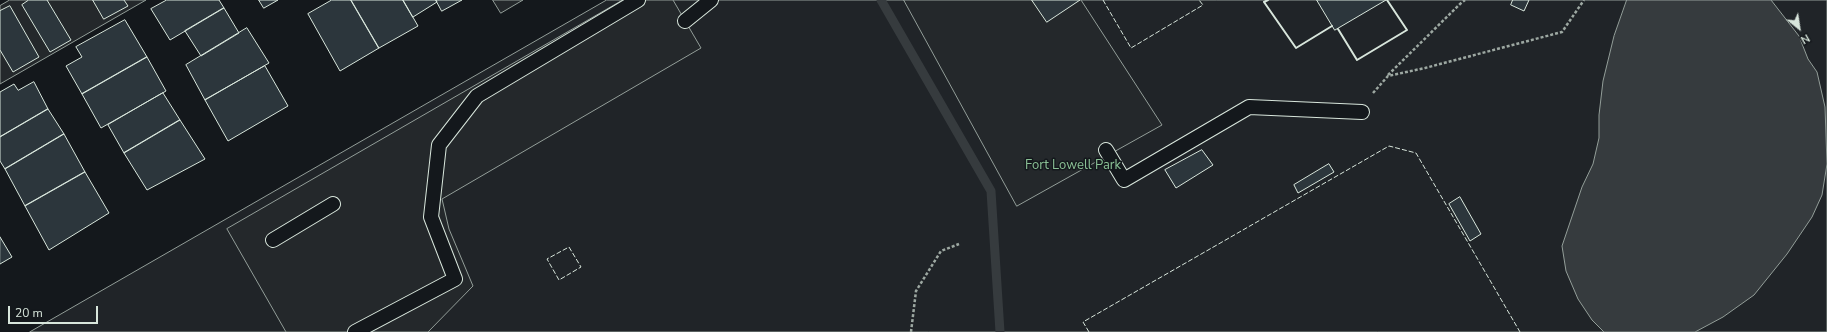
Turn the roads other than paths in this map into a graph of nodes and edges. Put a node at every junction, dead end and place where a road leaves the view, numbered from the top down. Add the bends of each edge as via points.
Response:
1 (638, 0) edge
2 (712, 0) edge
3 (685, 21) dead end
4 (1362, 112) road end
5 (1106, 150) dead end
6 (333, 204) dead end
7 (273, 240) dead end
8 (355, 332) edge

1 - 8 lane via 477,96 439,146 431,217 455,279
2 - 3 lane
4 - 5 lane via 1250,107 1124,180
6 - 7 lane

